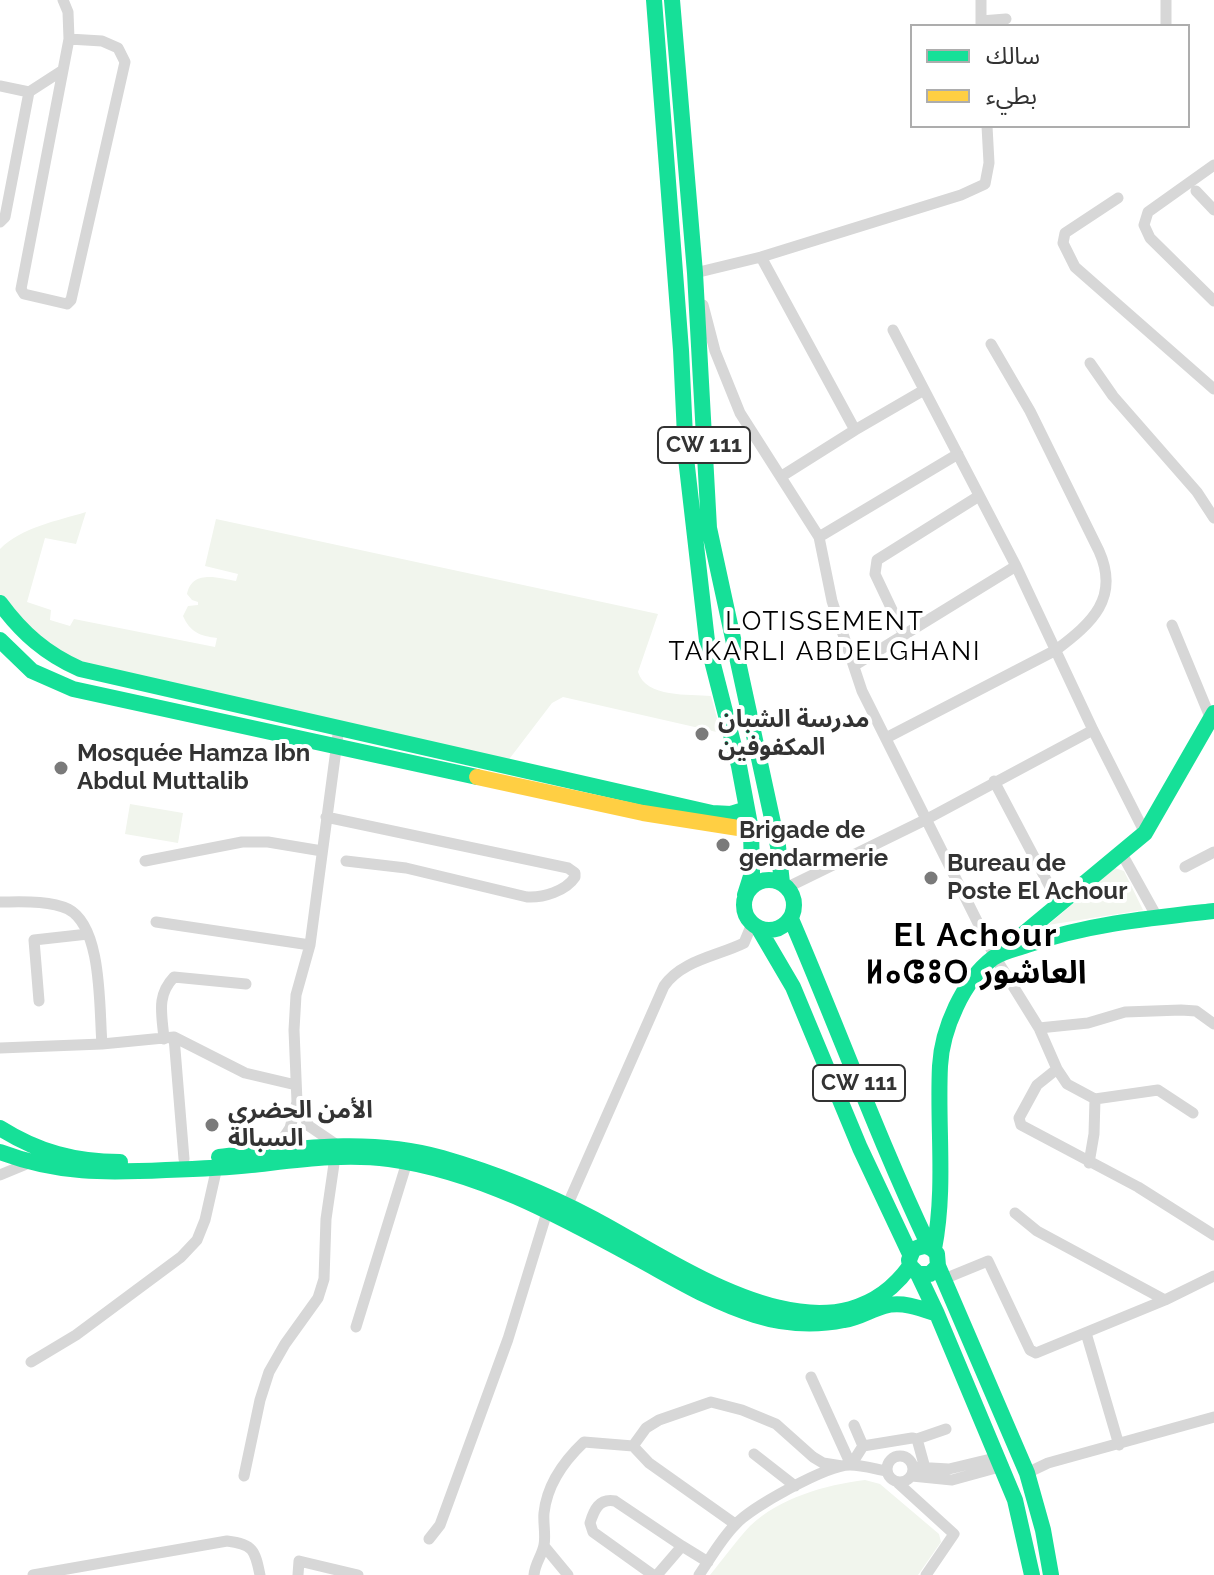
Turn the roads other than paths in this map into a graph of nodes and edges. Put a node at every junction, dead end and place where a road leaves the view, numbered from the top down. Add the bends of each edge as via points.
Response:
1 (63, 0) edge
2 (654, 0) edge
3 (672, 0) edge
4 (981, 0) edge
5 (1166, 0) edge
6 (1006, 19) dead end
7 (981, 24) edge
8 (1166, 24) edge
9 (69, 39) junction
10 (63, 70) junction
11 (0, 86) edge
12 (29, 92) junction
13 (987, 128) edge
14 (1214, 165) edge
15 (1196, 191) dead end
16 (1118, 198) dead end
17 (1214, 210) edge
18 (0, 222) edge
19 (761, 257) junction
20 (695, 273) junction
21 (1214, 301) edge
22 (893, 330) dead end
23 (991, 344) dead end
24 (1090, 363) dead end
25 (1214, 389) edge
26 (924, 390) junction
27 (855, 430) junction
28 (958, 454) junction
29 (782, 476) junction
30 (979, 496) junction
31 (1214, 518) edge
32 (819, 537) junction
33 (1016, 566) junction
34 (0, 603) edge
35 (1172, 625) dead end
36 (903, 633) junction
37 (0, 640) edge
38 (1056, 650) junction
39 (855, 665) junction
40 (1212, 715) edge
41 (339, 727) junction
42 (1093, 730) junction
43 (886, 738) junction
44 (335, 747) junction
45 (994, 781) junction
46 (747, 809) junction
47 (326, 817) junction
48 (927, 819) junction
49 (751, 830) junction
50 (1145, 833) junction
51 (322, 851) junction
52 (1214, 852) edge
53 (1122, 854) junction
54 (145, 861) dead end
55 (346, 861) dead end
56 (1185, 867) dead end
57 (785, 885) junction
58 (745, 895) junction
59 (0, 902) edge
60 (1060, 906) junction
61 (1214, 911) edge
62 (1157, 917) junction
63 (791, 919) junction
64 (156, 922) dead end
65 (756, 927) junction
66 (88, 934) junction
67 (310, 945) junction
68 (995, 957) junction
69 (246, 984) dead end
70 (39, 1001) dead end
71 (1214, 1024) edge
72 (1039, 1028) junction
73 (169, 1038) junction
74 (102, 1044) junction
75 (0, 1048) edge
76 (1057, 1069) junction
77 (296, 1085) junction
78 (1095, 1099) junction
79 (297, 1102) junction
80 (1193, 1113) dead end
81 (0, 1128) edge
82 (334, 1150) junction
83 (275, 1151) junction
84 (0, 1152) edge
85 (184, 1159) junction
86 (407, 1162) junction
87 (29, 1163) junction
88 (1089, 1163) junction
89 (217, 1167) junction
90 (0, 1175) edge
91 (567, 1206) junction
92 (547, 1212) junction
93 (1015, 1213) dead end
94 (1214, 1235) edge
95 (936, 1260) junction
96 (913, 1265) junction
97 (1214, 1276) edge
98 (1165, 1300) junction
99 (937, 1314) junction
100 (356, 1327) dead end
101 (1086, 1333) junction
102 (31, 1362) dead end
103 (811, 1377) dead end
104 (1214, 1417) edge
105 (854, 1425) dead end
106 (946, 1429) dead end
107 (917, 1439) junction
108 (1119, 1445) junction
109 (633, 1446) junction
110 (863, 1446) junction
111 (754, 1454) dead end
112 (1001, 1462) junction
113 (847, 1466) junction
114 (917, 1470) junction
115 (886, 1471) junction
116 (1027, 1473) junction
117 (244, 1476) dead end
118 (898, 1483) junction
119 (795, 1486) junction
120 (735, 1524) junction
121 (429, 1539) dead end
122 (544, 1546) junction
123 (682, 1546) junction
124 (708, 1562) junction
125 (33, 1575) edge
126 (260, 1575) edge
127 (298, 1575) edge
128 (358, 1575) edge
129 (534, 1575) edge
130 (568, 1575) edge
131 (655, 1575) edge
132 (699, 1575) edge
133 (926, 1575) edge
134 (1032, 1575) edge
135 (1051, 1575) edge

1 - 9 street
2 - 46 main road via 701,608
3 - 20 main road, CW 111
4 - 7 street
5 - 8 street
6 - 7 street
9 - 10 street
9 - 10 street via 102,41 118,48 125,62 67,304 21,289
10 - 12 street
11 - 12 street
12 - 18 street
13 - 19 street via 985,184
14 - 21 street via 1153,207 1144,225 1150,238
15 - 17 street
16 - 25 street via 1063,236 1075,267
19 - 20 street
19 - 27 street
20 - 29 street via 715,351 740,413
20 - 57 main road, CW 111 via 709,528
22 - 26 street
23 - 38 street via 1108,570 1098,611
24 - 31 street
26 - 27 street
26 - 28 street
27 - 29 street
28 - 30 street
28 - 32 street
29 - 32 street
30 - 33 street
30 - 36 street via 877,560 875,574
32 - 39 street via 832,601
33 - 36 street
33 - 38 street
34 - 41 main road via 37,646 80,669
35 - 40 street
36 - 39 street
37 - 44 main road via 45,681
38 - 42 street
38 - 43 street
39 - 43 street
40 - 50 main road
41 - 44 street
41 - 46 main road via 712,813
42 - 45 street
42 - 50 street
43 - 48 street
44 - 47 street
44 - 49 main road via 643,813
45 - 48 street
45 - 60 street
46 - 49 main road
47 - 51 street
47 - 55 street via 568,868 575,877 566,887 527,897 419,870
48 - 57 street
48 - 68 street
49 - 58 main road via 752,873
50 - 53 main road
51 - 54 street via 242,842
51 - 67 street
52 - 56 street
53 - 60 main road
53 - 62 street
57 - 58 main road via 760,881
57 - 63 main road via 794,899
58 - 65 main road via 746,916
59 - 66 street via 67,908
60 - 68 main road
61 - 62 main road
62 - 68 main road via 1062,934
63 - 65 main road via 776,930
63 - 95 main road, CW 111 via 894,1172
64 - 67 street
65 - 91 street via 744,943 696,962 664,986
65 - 96 main road via 793,987
66 - 70 street via 34,940
66 - 74 street via 95,950
67 - 77 street via 296,995
68 - 72 street
68 - 95 main road via 960,1002 940,1058 944,1184
69 - 73 street via 174,977 163,988 161,1003
71 - 72 street via 1196,1011 1167,1011 1125,1012 1088,1023
72 - 76 street
73 - 74 street
73 - 77 street via 245,1073
73 - 85 street
74 - 75 street
76 - 78 street via 1067,1084
76 - 88 street via 1037,1085 1020,1122
77 - 79 street
78 - 80 street via 1158,1090
78 - 88 street
79 - 82 street via 309,1126
79 - 83 street via 290,1128
81 - 85 main road via 34,1149 78,1161
82 - 83 main road
82 - 86 main road
82 - 89 main road
82 - 91 main road via 397,1146
82 - 117 street via 324,1279 318,1298 269,1372
83 - 85 main road
84 - 87 main road
86 - 92 main road via 479,1183
86 - 100 street
87 - 89 main road via 90,1174
87 - 90 street
88 - 94 street
89 - 102 street via 201,1230 181,1257
91 - 96 main road via 713,1284 774,1308 850,1307 883,1294
92 - 99 main road via 757,1316 809,1324 861,1316 887,1305
92 - 121 street via 508,1339 440,1525
93 - 98 street via 1037,1231
95 - 96 main road via 930,1274
95 - 96 main road via 918,1246
95 - 101 street via 988,1261 1033,1353
95 - 116 main road, CW 111
96 - 99 main road
97 - 98 street
98 - 101 street
99 - 112 main road
101 - 108 street
103 - 113 street
104 - 108 street
105 - 110 street
106 - 107 street
107 - 110 street
107 - 114 street
108 - 116 street
109 - 113 street via 659,1420 711,1402 776,1424 823,1463
109 - 120 street
109 - 122 street via 584,1442 564,1461 544,1511
110 - 113 street
111 - 119 street
112 - 114 street
112 - 134 main road via 1023,1527
113 - 115 street
113 - 119 street
114 - 115 street via 902,1456 894,1457
114 - 118 street
115 - 118 street
116 - 135 main road, CW 111
118 - 133 street via 954,1534
119 - 120 street
120 - 124 street
122 - 129 street
122 - 130 street
123 - 124 street
123 - 131 street
123 - 131 street via 615,1501 598,1505 590,1523 593,1532
124 - 132 street
125 - 126 street via 227,1541 253,1549
127 - 128 street via 299,1561

